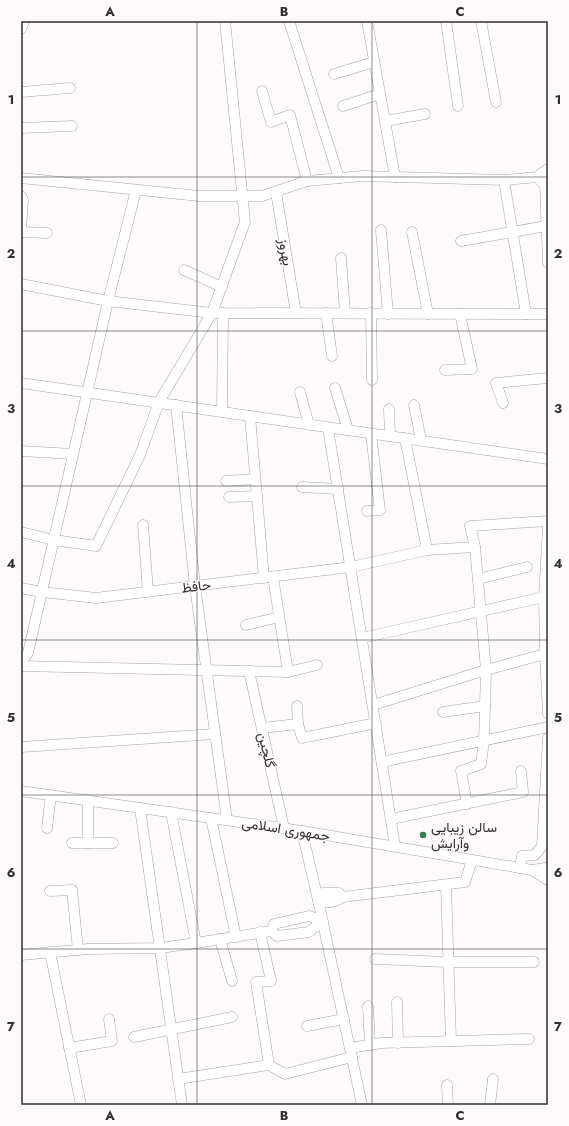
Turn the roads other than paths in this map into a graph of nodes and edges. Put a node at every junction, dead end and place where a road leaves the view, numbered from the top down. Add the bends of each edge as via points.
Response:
1 (24, 21) edge
2 (226, 21) edge
3 (288, 21) edge
4 (367, 21) edge
5 (446, 21) edge
6 (480, 21) edge
7 (21, 29) edge
8 (374, 62) junction
9 (334, 74) dead end
10 (70, 88) dead end
11 (262, 90) dead end
12 (21, 92) edge
13 (380, 94) junction
14 (496, 102) dead end
15 (343, 106) dead end
16 (458, 106) dead end
17 (425, 114) dead end
18 (385, 121) junction
19 (72, 126) dead end
20 (21, 128) edge
21 (395, 177) junction
22 (21, 178) edge
23 (339, 178) junction
24 (504, 180) junction
25 (545, 180) edge
26 (307, 181) junction
27 (136, 190) junction
28 (276, 192) junction
29 (21, 196) edge
30 (242, 196) junction
31 (546, 226) junction
32 (21, 228) edge
33 (381, 230) dead end
34 (512, 231) junction
35 (21, 232) edge
36 (412, 232) dead end
37 (47, 233) dead end
38 (461, 241) dead end
39 (341, 258) dead end
40 (548, 263) edge
41 (184, 270) dead end
42 (21, 284) edge
43 (222, 287) junction
44 (108, 301) junction
45 (212, 313) junction
46 (223, 313) junction
47 (296, 313) junction
48 (326, 313) junction
49 (345, 313) junction
50 (370, 313) junction
51 (388, 314) junction
52 (428, 314) junction
53 (460, 314) junction
54 (526, 314) junction
55 (548, 314) edge
56 (332, 356) dead end
57 (445, 370) dead end
58 (548, 378) edge
59 (372, 380) dead end
60 (21, 383) edge
61 (335, 388) dead end
62 (88, 392) junction
63 (300, 392) dead end
64 (159, 402) junction
65 (503, 403) dead end
66 (176, 405) junction
67 (414, 405) dead end
68 (389, 409) dead end
69 (222, 412) junction
70 (250, 416) junction
71 (309, 425) junction
72 (328, 428) junction
73 (348, 430) junction
74 (371, 434) junction
75 (390, 436) junction
76 (405, 438) junction
77 (421, 440) junction
78 (21, 451) edge
79 (73, 454) junction
80 (548, 459) edge
81 (255, 479) junction
82 (226, 481) dead end
83 (302, 487) dead end
84 (338, 489) junction
85 (257, 496) junction
86 (229, 497) dead end
87 (367, 511) dead end
88 (548, 521) edge
89 (142, 526) dead end
90 (548, 526) edge
91 (21, 532) edge
92 (54, 540) junction
93 (475, 547) junction
94 (427, 550) junction
95 (351, 567) junction
96 (527, 567) dead end
97 (269, 577) junction
98 (478, 579) junction
99 (195, 586) junction
100 (21, 588) edge
101 (42, 592) junction
102 (148, 592) junction
103 (544, 597) junction
104 (480, 612) junction
105 (279, 617) junction
106 (246, 625) dead end
107 (362, 638) junction
108 (545, 654) junction
109 (21, 662) edge
110 (317, 665) dead end
111 (21, 666) edge
112 (207, 670) junction
113 (486, 670) junction
114 (249, 671) junction
115 (288, 672) junction
116 (373, 705) junction
117 (297, 706) dead end
118 (485, 706) junction
119 (443, 712) dead end
120 (548, 714) edge
121 (376, 722) junction
122 (298, 724) junction
123 (548, 727) edge
124 (262, 728) junction
125 (216, 734) junction
126 (548, 738) edge
127 (484, 741) junction
128 (21, 747) edge
129 (382, 762) junction
130 (521, 771) dead end
131 (21, 791) edge
132 (51, 795) junction
133 (88, 800) junction
134 (467, 804) junction
135 (140, 808) junction
136 (171, 812) junction
137 (211, 818) junction
138 (391, 819) junction
139 (227, 820) junction
140 (47, 828) dead end
141 (284, 828) junction
142 (302, 831) junction
143 (72, 843) dead end
144 (88, 843) junction
145 (113, 843) dead end
146 (395, 846) junction
147 (472, 860) junction
148 (548, 867) edge
149 (520, 868) junction
150 (532, 870) junction
151 (548, 880) edge
152 (446, 885) junction
153 (50, 891) dead end
154 (318, 900) junction
155 (323, 921) junction
156 (271, 931) junction
157 (260, 932) junction
158 (236, 937) junction
159 (220, 939) junction
160 (196, 943) junction
161 (160, 948) junction
162 (78, 950) junction
163 (50, 952) junction
164 (21, 955) edge
165 (375, 959) dead end
166 (448, 962) junction
167 (534, 962) dead end
168 (232, 980) dead end
169 (397, 1002) dead end
170 (368, 1006) dead end
171 (232, 1017) dead end
172 (109, 1019) dead end
173 (344, 1019) junction
174 (307, 1026) dead end
175 (172, 1029) junction
176 (134, 1037) dead end
177 (529, 1039) dead end
178 (450, 1041) junction
179 (398, 1043) junction
180 (370, 1045) junction
181 (69, 1048) junction
182 (351, 1052) junction
183 (269, 1065) junction
184 (178, 1079) junction
185 (493, 1079) dead end
186 (447, 1086) dead end
187 (81, 1105) edge
188 (182, 1105) edge
189 (362, 1105) edge
190 (448, 1105) edge
191 (490, 1105) edge

1 - 7 street
2 - 30 street
3 - 23 street
4 - 8 street
5 - 16 street
6 - 14 street
8 - 9 street
8 - 13 street
10 - 12 street
11 - 26 street via 271,122 290,115
13 - 15 street
13 - 18 street
17 - 18 street
18 - 21 street
19 - 20 street
21 - 23 street
21 - 24 street
22 - 27 street
23 - 26 street
24 - 25 street
24 - 34 street
25 - 31 street
26 - 28 street
27 - 30 street via 200,196
27 - 44 street
28 - 30 street via 262,196
28 - 47 street, بهروز
29 - 32 street
30 - 43 street via 245,222
31 - 34 street
31 - 40 street
33 - 51 street
34 - 38 street
34 - 54 street
35 - 37 street
36 - 52 street
39 - 49 street
41 - 43 street
42 - 44 street
43 - 45 street
44 - 45 street
44 - 62 street
45 - 46 street
45 - 64 street
46 - 47 street
46 - 69 street
47 - 48 street
48 - 49 street
48 - 56 street
49 - 50 street
50 - 51 street
50 - 59 street
51 - 52 street
52 - 53 street
53 - 54 street
53 - 57 street via 472,369
54 - 55 street
58 - 65 street via 496,383
60 - 62 street
61 - 73 street
62 - 64 street
62 - 79 street
63 - 71 street
64 - 66 street
64 - 92 street via 140,455 96,546
66 - 69 street
66 - 99 street
67 - 77 street
68 - 75 street
69 - 70 street
70 - 71 street
70 - 81 street
71 - 72 street
72 - 73 street
72 - 84 street
73 - 74 street
74 - 75 street
74 - 87 street via 380,510
75 - 76 street
76 - 77 street
76 - 94 street
77 - 80 street
78 - 79 street
79 - 92 street
81 - 82 street
81 - 85 street
83 - 84 street
84 - 95 street
85 - 86 street
85 - 97 street
88 - 93 street via 470,526
89 - 102 street
90 - 103 street
91 - 92 street
92 - 101 street
93 - 94 street, حافظ
93 - 98 street
94 - 95 street, حافظ
95 - 97 street, حافظ
95 - 107 street
96 - 98 street
97 - 99 street, حافظ
97 - 105 street
98 - 104 street
99 - 102 street, حافظ
99 - 112 street
100 - 101 street, حافظ
101 - 102 street, حافظ via 96,598
101 - 109 street via 28,653
103 - 104 street
103 - 108 street
104 - 107 street
104 - 113 street
105 - 106 street
105 - 115 street
107 - 116 street
108 - 113 street
108 - 120 street
110 - 115 street
111 - 112 street
112 - 114 street
112 - 125 street
113 - 116 street
113 - 118 street
114 - 115 street
114 - 124 street, گلچین
116 - 121 street
117 - 122 street
118 - 119 street
118 - 127 street
121 - 122 street via 302,738
121 - 129 street
122 - 124 street
123 - 127 street
124 - 141 street, گلچین
125 - 128 street
125 - 139 street
126 - 149 street via 542,846 535,855 522,856
127 - 129 street
127 - 134 street via 481,764 461,771
129 - 138 street
130 - 134 street via 523,792
131 - 132 street, جمهوری اسلامی
132 - 133 street, جمهوری اسلامی
132 - 140 street
133 - 135 street, جمهوری اسلامی
133 - 144 street
134 - 138 street
135 - 136 street, جمهوری اسلامی
135 - 161 street
136 - 137 street, جمهوری اسلامی
136 - 160 street
137 - 139 street, جمهوری اسلامی
137 - 158 street
138 - 146 street
139 - 141 street, جمهوری اسلامی
141 - 142 street, جمهوری اسلامی
142 - 146 street, جمهوری اسلامی
142 - 154 street
143 - 144 street
144 - 145 street
146 - 147 street, جمهوری اسلامی
147 - 149 street, جمهوری اسلامی
147 - 152 street via 465,882
148 - 150 street
149 - 150 street, جمهوری اسلامی
150 - 151 street, جمهوری اسلامی
152 - 154 street via 343,897 323,903
152 - 166 street
153 - 162 street via 72,890
154 - 155 street
155 - 156 street via 309,932 277,936
155 - 156 street via 309,916 274,924
155 - 173 street
156 - 157 street
157 - 158 street
157 - 183 street via 271,981 256,982
158 - 159 street
159 - 160 street
159 - 168 street
160 - 161 street
161 - 162 street
161 - 175 street
162 - 163 street
163 - 164 street
163 - 181 street
165 - 166 street
166 - 167 street
166 - 178 street
169 - 179 street
170 - 180 street
171 - 175 street
172 - 181 street via 112,1041
173 - 174 street
173 - 182 street
175 - 176 street
175 - 184 street
177 - 178 street
178 - 179 street
179 - 180 street
180 - 182 street
181 - 187 street
182 - 183 street via 285,1074
182 - 189 street
183 - 184 street
184 - 188 street
185 - 191 street
186 - 190 street

